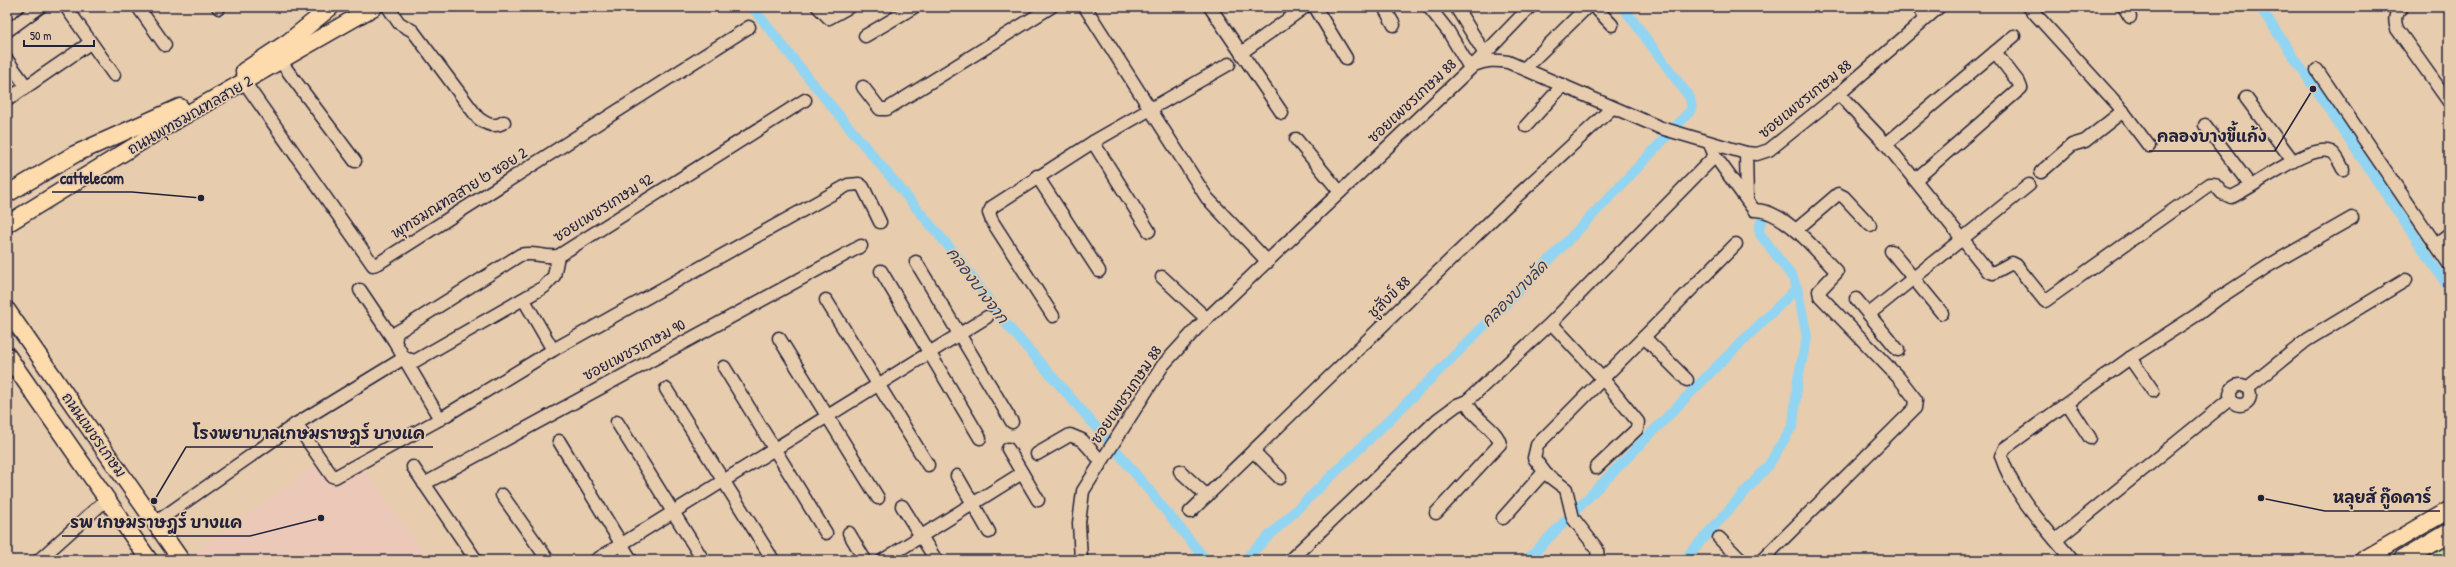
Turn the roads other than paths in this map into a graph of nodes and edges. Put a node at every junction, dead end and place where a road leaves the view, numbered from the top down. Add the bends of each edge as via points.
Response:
1 (40, 7) edge
2 (66, 7) edge
3 (138, 7) edge
4 (331, 7) edge
5 (374, 7) edge
6 (388, 7) edge
7 (818, 7) edge
8 (849, 7) edge
9 (914, 7) edge
10 (1051, 7) edge
11 (1085, 7) edge
12 (1210, 7) edge
13 (1306, 7) edge
14 (1315, 7) edge
15 (1384, 7) edge
16 (1429, 7) edge
17 (1456, 7) edge
18 (1530, 7) edge
19 (1586, 7) edge
20 (1595, 7) edge
21 (1918, 7) edge
22 (1939, 7) edge
23 (2030, 7) edge
24 (2402, 7) edge
25 (1926, 18) junction
26 (1394, 25) dead end
27 (1612, 25) dead end
28 (749, 27) dead end
29 (7, 31) edge
30 (865, 36) dead end
31 (2014, 36) dead end
32 (90, 43) junction
33 (165, 45) dead end
34 (1996, 52) junction
35 (1241, 53) junction
36 (1485, 54) junction
37 (1346, 58) dead end
38 (7, 60) edge
39 (281, 62) junction
40 (1229, 64) dead end
41 (1472, 66) junction
42 (1524, 68) junction
43 (2317, 70) dead end
44 (114, 75) dead end
45 (245, 82) junction
46 (1563, 85) junction
47 (26, 86) junction
48 (863, 87) dead end
49 (1839, 94) junction
50 (2246, 98) dead end
51 (7, 100) edge
52 (805, 100) dead end
53 (2449, 102) edge
54 (1612, 108) junction
55 (1149, 110) junction
56 (2123, 111) junction
57 (1282, 113) dead end
58 (504, 122) dead end
59 (2205, 125) dead end
60 (1526, 126) dead end
61 (1296, 139) dead end
62 (1093, 142) junction
63 (1710, 144) junction
64 (1886, 144) junction
65 (2149, 146) dead end
66 (1746, 153) junction
67 (1715, 156) junction
68 (355, 161) dead end
69 (2293, 161) junction
70 (2343, 170) dead end
71 (2041, 172) dead end
72 (1037, 176) junction
73 (1915, 180) junction
74 (2030, 185) dead end
75 (2250, 185) junction
76 (1340, 192) junction
77 (7, 194) edge
78 (1747, 200) junction
79 (2352, 218) dead end
80 (880, 222) dead end
81 (7, 224) edge
82 (1870, 225) dead end
83 (1796, 230) junction
84 (1149, 231) dead end
85 (2449, 234) edge
86 (1962, 238) junction
87 (1736, 244) dead end
88 (2436, 244) junction
89 (861, 246) dead end
90 (1891, 251) dead end
91 (558, 256) junction
92 (916, 262) dead end
93 (1268, 262) junction
94 (2449, 264) edge
95 (1099, 271) dead end
96 (880, 272) dead end
97 (1162, 277) dead end
98 (1913, 278) junction
99 (2406, 280) dead end
100 (360, 290) dead end
101 (1856, 299) dead end
102 (524, 300) junction
103 (826, 300) dead end
104 (7, 310) edge
105 (1942, 313) dead end
106 (1869, 314) junction
107 (1053, 316) dead end
108 (987, 317) dead end
109 (1207, 319) junction
110 (1552, 323) junction
111 (960, 334) junction
112 (1644, 337) junction
113 (779, 338) dead end
114 (394, 342) junction
115 (553, 350) junction
116 (1898, 350) dead end
117 (929, 352) junction
118 (7, 355) edge
119 (404, 358) junction
120 (2130, 358) junction
121 (724, 367) dead end
122 (1602, 379) junction
123 (1686, 380) dead end
124 (878, 383) junction
125 (666, 389) dead end
126 (2153, 391) dead end
127 (1467, 401) junction
128 (2068, 404) junction
129 (827, 416) junction
130 (440, 419) junction
131 (617, 422) dead end
132 (1012, 422) dead end
133 (296, 424) junction
134 (980, 438) dead end
135 (2090, 438) dead end
136 (559, 441) dead end
137 (775, 450) junction
138 (1008, 450) dead end
139 (1253, 451) junction
140 (1037, 454) dead end
141 (1104, 456) junction
142 (928, 465) dead end
143 (413, 467) dead end
144 (1596, 468) dead end
145 (1180, 471) dead end
146 (1544, 472) junction
147 (1022, 473) junction
148 (957, 476) dead end
149 (1280, 478) dead end
150 (724, 482) junction
151 (424, 484) junction
152 (502, 495) dead end
153 (1206, 496) junction
154 (878, 498) dead end
155 (107, 499) junction
156 (1038, 500) dead end
157 (972, 503) junction
158 (902, 506) dead end
159 (2449, 510) edge
160 (1190, 512) dead end
161 (673, 513) junction
162 (1436, 513) dead end
163 (1503, 518) dead end
164 (155, 523) junction
165 (989, 532) dead end
166 (826, 533) dead end
167 (849, 533) dead end
168 (2449, 533) edge
169 (920, 536) junction
170 (1719, 538) dead end
171 (2056, 540) junction
172 (621, 544) junction
173 (39, 560) edge
174 (149, 560) edge
175 (181, 560) edge
176 (476, 560) edge
177 (548, 560) edge
178 (596, 560) edge
179 (631, 560) edge
180 (703, 560) edge
181 (773, 560) edge
182 (865, 560) edge
183 (883, 560) edge
184 (936, 560) edge
185 (1080, 560) edge
186 (1290, 560) edge
187 (1598, 560) edge
188 (1741, 560) edge
189 (1762, 560) edge
190 (2072, 560) edge
191 (2362, 560) edge
192 (2403, 560) edge

1 - 29 street
2 - 32 street
3 - 33 street
4 - 77 main road, ถนนพุทธมณฑลสาย 2 via 288,42 242,72 165,116 75,154
5 - 39 main road, ถนนพุทธมณฑลสาย 2
6 - 58 street via 399,23 413,31 478,118 493,126
7 - 8 street via 829,18
9 - 30 street
10 - 48 street via 886,109 880,109
11 - 55 street
12 - 35 street
13 - 35 street
14 - 37 street
15 - 26 street
16 - 41 street
17 - 36 street
18 - 36 street
19 - 42 street
20 - 27 street
21 - 25 street
22 - 25 street, ซอยเพชรเกษม 88
23 - 56 street
24 - 53 street via 2395,15 2397,29
25 - 49 street, ซอยเพชรเกษม 88
28 - 45 street, พุทธมณฑลสาย ๒ ซอย 2 via 373,265
31 - 34 street
32 - 44 street
32 - 47 street
34 - 64 street
34 - 73 street via 2021,88
35 - 57 street
36 - 41 street
38 - 47 street
39 - 45 main road, ถนนพุทธมณฑลสาย 2
39 - 68 street
40 - 55 street
41 - 42 street, ซอยเพชรเกษม 88 via 1496,60
41 - 76 street, ซอยเพชรเกษม 88
42 - 46 street, ซอยเพชรเกษม 88
43 - 88 street
45 - 81 main road, ถนนพุทธมณฑลสาย 2
46 - 54 street, ซอยเพชรเกษม 88
46 - 60 street
47 - 51 street
49 - 64 street
49 - 66 street, ซอยเพชรเกษม 88 via 1770,150 1757,154
50 - 69 street
52 - 91 street, ซอยเพชรเกษม 92
54 - 63 street, ซอยเพชรเกษม 88
54 - 139 street, ชูสังข์ 88 via 1503,209
55 - 62 street
55 - 93 street via 1207,198
56 - 65 street
56 - 71 street via 2085,141 2072,145
59 - 75 street
61 - 76 street
62 - 72 street
62 - 84 street
63 - 66 street, ซอยเพชรเกษม 88
63 - 67 street
64 - 73 street
66 - 78 street
67 - 78 street
67 - 110 street
69 - 70 street via 2311,154 2330,152 2336,156
69 - 75 street
72 - 95 street
72 - 107 street via 992,207 989,213
73 - 86 street
74 - 86 street
75 - 86 street via 2231,197 2222,193 2214,184 2210,184 2045,301 2016,265 2007,265 1992,273
76 - 93 street, ซอยเพชรเกษม 88
78 - 83 street via 1754,210 1772,214
79 - 120 street via 2268,266
80 - 115 street via 863,187 859,184 848,185
82 - 83 street via 1844,197 1838,194
83 - 189 street via 1837,272 1819,291 1820,296 1899,378 1916,400 1916,404 1833,491
85 - 88 street
86 - 98 street
87 - 112 street
88 - 94 street
89 - 151 street, ซอยเพชรเกษม 90
90 - 98 street
91 - 102 street via 554,276 544,287
91 - 114 street, ซอยเพชรเกษม 92 via 549,257 535,252 520,255 397,332
92 - 111 street
93 - 109 street, ซอยเพชรเกษม 88
96 - 117 street
97 - 109 street
98 - 105 street
98 - 106 street
99 - 171 street via 2307,340 2247,388 2239,384 2233,387 2230,399
100 - 114 street
101 - 106 street
102 - 115 street
102 - 119 street via 415,361
103 - 124 street
104 - 164 main road, ถนนเพชรเกษม
106 - 116 street
108 - 111 street
109 - 141 street, ซอยเพชรเกษม 88 via 1163,365
110 - 122 street
110 - 127 street
111 - 117 street
111 - 132 street
112 - 122 street
112 - 123 street
113 - 129 street
114 - 119 street
115 - 130 street
117 - 124 street
117 - 134 street
118 - 155 main road, ถนนเพชรเกษม
119 - 130 street
119 - 133 street
120 - 126 street
120 - 128 street
121 - 137 street
122 - 144 street via 1639,426
122 - 146 street via 1537,445 1534,458
124 - 129 street
124 - 142 street
125 - 150 street
127 - 162 street via 1471,412 1497,437 1500,444
127 - 186 street via 1438,419
128 - 135 street
128 - 171 street via 2005,448 2001,456 2005,468 2024,500
129 - 137 street
129 - 154 street
130 - 133 street via 335,477
131 - 161 street
133 - 164 street
136 - 172 street
137 - 150 street
137 - 166 street
138 - 147 street
139 - 149 street
139 - 153 street, ชูสังข์ 88
140 - 141 street via 1070,435 1082,440
141 - 185 street, ซอยเพชรเกษม 88 via 1083,491 1080,504
143 - 151 street
145 - 153 street
146 - 163 street
146 - 187 street via 1566,489 1572,514 1597,549
147 - 156 street
147 - 157 street
148 - 157 street
150 - 161 street
150 - 181 street
151 - 176 street
152 - 177 street
153 - 160 street, ชูสังข์ 88
155 - 173 street
155 - 174 main road, ถนนเพชรเกษม
157 - 165 street
157 - 169 street
158 - 169 street
159 - 191 main road
161 - 172 street
161 - 180 street
164 - 175 main road, ถนนเพชรเกษม
167 - 182 street
168 - 192 highway
169 - 183 street
169 - 184 street
170 - 188 street
171 - 190 street
172 - 178 street
172 - 179 street

